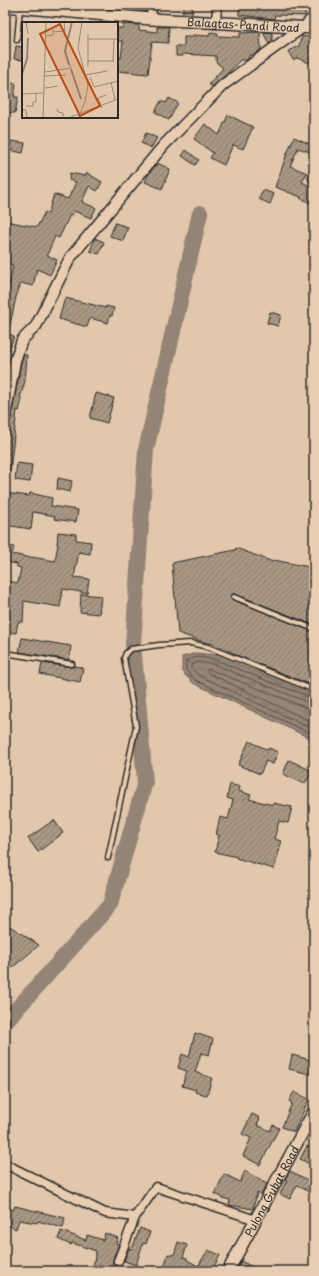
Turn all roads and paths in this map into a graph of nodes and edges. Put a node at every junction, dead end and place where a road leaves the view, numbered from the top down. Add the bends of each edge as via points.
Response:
1 (152, 5) edge
2 (218, 5) edge
3 (5, 6) edge
4 (20, 7) junction
5 (314, 15) edge
6 (151, 19) junction
7 (216, 22) junction
8 (303, 27) junction
9 (314, 28) edge
10 (17, 40) dead end
11 (5, 417) edge
12 (234, 597) dead end
13 (314, 629) edge
14 (5, 653) edge
15 (72, 664) dead end
16 (314, 690) edge
17 (108, 858) dead end
18 (314, 1111) edge
19 (5, 1164) edge
20 (135, 1217) junction
21 (256, 1220) junction
22 (118, 1261) dead end
23 (228, 1271) edge

1 - 6 street
2 - 7 street
3 - 4 main road, Balagtas-Pandi Road
4 - 6 main road, Balagtas-Pandi Road
4 - 10 lane
5 - 8 street
6 - 7 main road, Balagtas-Pandi Road
7 - 8 main road, Balagtas-Pandi Road
8 - 9 main road, Balagtas-Pandi Road
8 - 11 street via 223,85 164,145 70,258 36,326 22,340 15,361
12 - 13 lane
14 - 15 lane
16 - 17 lane via 208,647 190,643 131,649 126,653 124,658 136,726
18 - 21 main road, Pulong Gubat Road
19 - 20 street via 105,1213
20 - 21 street via 156,1187
20 - 22 street
21 - 23 main road, Pulong Gubat Road

